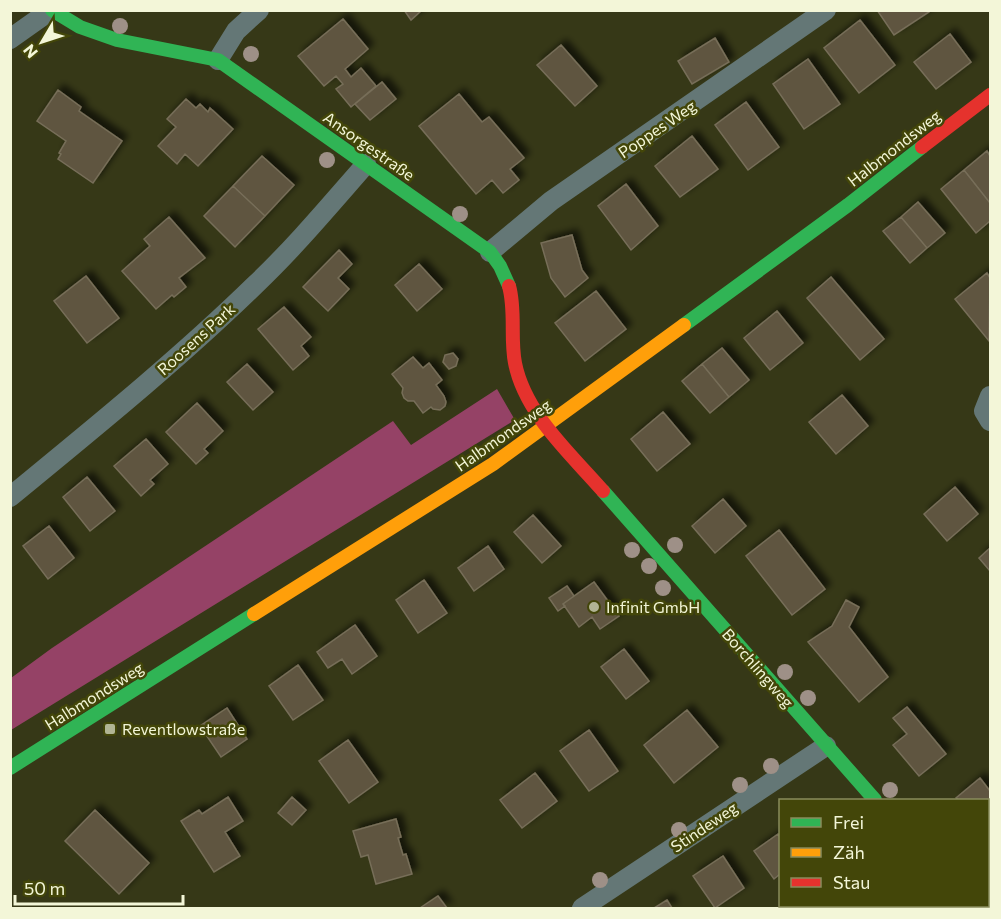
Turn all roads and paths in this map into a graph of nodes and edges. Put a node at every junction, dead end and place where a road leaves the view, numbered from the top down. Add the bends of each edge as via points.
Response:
1 (52, 10) edge
2 (260, 10) edge
3 (826, 10) edge
4 (10, 39) edge
5 (218, 60) junction
6 (990, 95) edge
7 (366, 164) junction
8 (490, 252) junction
9 (990, 396) edge
10 (990, 421) edge
11 (548, 425) junction
12 (10, 496) edge
13 (826, 746) junction
14 (10, 768) edge
15 (873, 799) edge
16 (582, 909) edge

1 - 4 street
1 - 5 street, Ansorgestraße via 80,27 117,40
2 - 5 street via 236,31
3 - 8 street, Poppes Weg via 551,201
5 - 7 street, Ansorgestraße
6 - 11 street, Halbmondsweg via 848,205
7 - 8 street, Ansorgestraße
7 - 12 street, Roosens Park via 255,285 162,371
8 - 11 street, Ansorgestraße via 508,280 515,362 521,385
9 - 10 street via 984,411
11 - 13 street, Borchlingweg
11 - 14 street, Halbmondsweg via 493,464
13 - 15 street, Borchlingweg
13 - 16 street, Stindeweg

